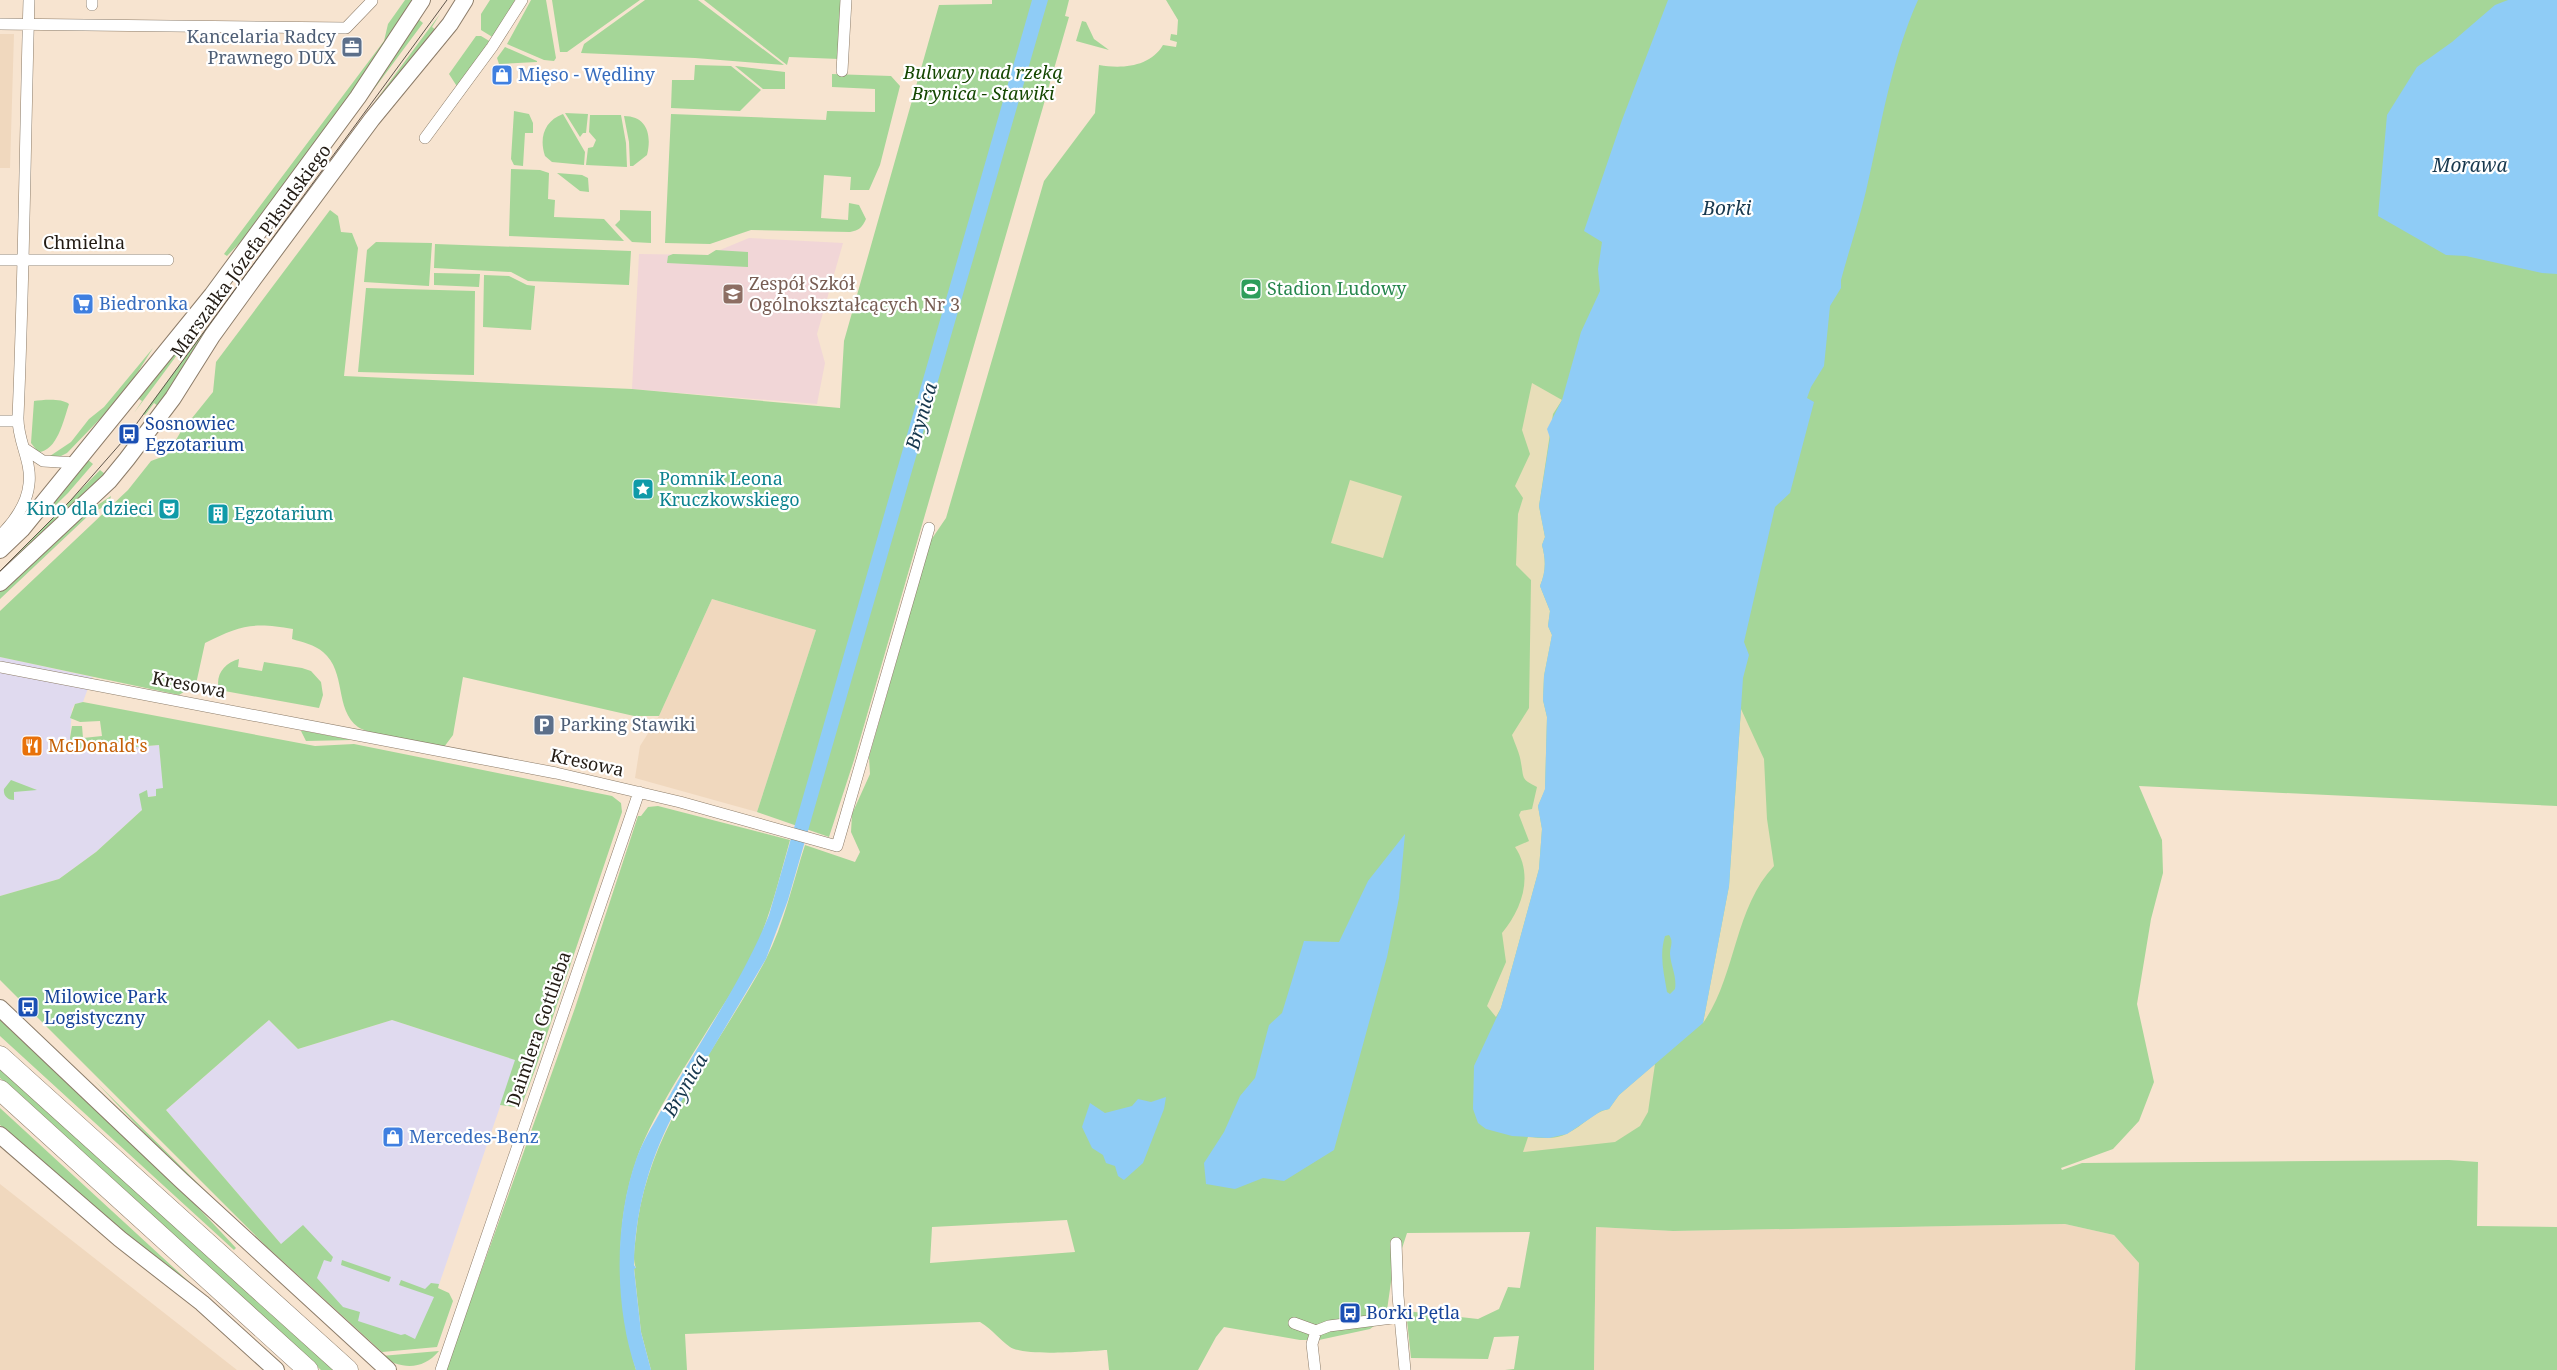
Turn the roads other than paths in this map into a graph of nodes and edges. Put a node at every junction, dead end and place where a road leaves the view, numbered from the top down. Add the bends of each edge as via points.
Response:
1 (29, 0) edge
2 (372, 0) edge
3 (422, 0) edge
4 (465, 0) edge
5 (522, 0) edge
6 (846, 0) edge
7 (0, 24) edge
8 (28, 24) junction
9 (842, 71) dead end
10 (425, 138) dead end
11 (0, 260) edge
12 (24, 260) junction
13 (168, 260) dead end
14 (0, 421) edge
15 (18, 421) junction
16 (25, 449) junction
17 (76, 463) junction
18 (928, 528) dead end
19 (0, 536) edge
20 (0, 550) edge
21 (0, 583) edge
22 (0, 667) edge
23 (639, 792) junction
24 (0, 1008) edge
25 (0, 1056) edge
26 (0, 1090) edge
27 (0, 1135) edge
28 (1396, 1243) dead end
29 (1400, 1317) junction
30 (1294, 1322) dead end
31 (1316, 1331) junction
32 (439, 1367) edge
33 (276, 1370) edge
34 (308, 1370) edge
35 (348, 1370) edge
36 (388, 1370) edge
37 (1315, 1370) edge
38 (1405, 1370) edge

1 - 8 street
2 - 8 street via 346,28
3 - 17 main road, Marszałka Józefa Piłsudskiego via 358,97 212,295
4 - 21 main road, Marszałka Józefa Piłsudskiego via 450,24 372,119 254,278 173,398 127,459 109,481
5 - 10 street
6 - 9 street
7 - 8 street
8 - 12 street
11 - 12 street, Chmielna
12 - 13 street, Chmielna
12 - 15 street
14 - 15 street
15 - 16 street
16 - 17 street via 43,461
16 - 19 street via 29,489 12,523
17 - 20 main road, Marszałka Józefa Piłsudskiego via 22,529
18 - 23 street, Kresowa via 837,846
22 - 23 street, Kresowa via 556,773
23 - 32 street, Daimlera Gottlieba
24 - 36 main road
25 - 35 highway
26 - 34 highway
27 - 33 main road via 202,1303
28 - 29 street
29 - 31 street via 1329,1326
29 - 38 street
30 - 31 street
31 - 37 street via 1312,1344

